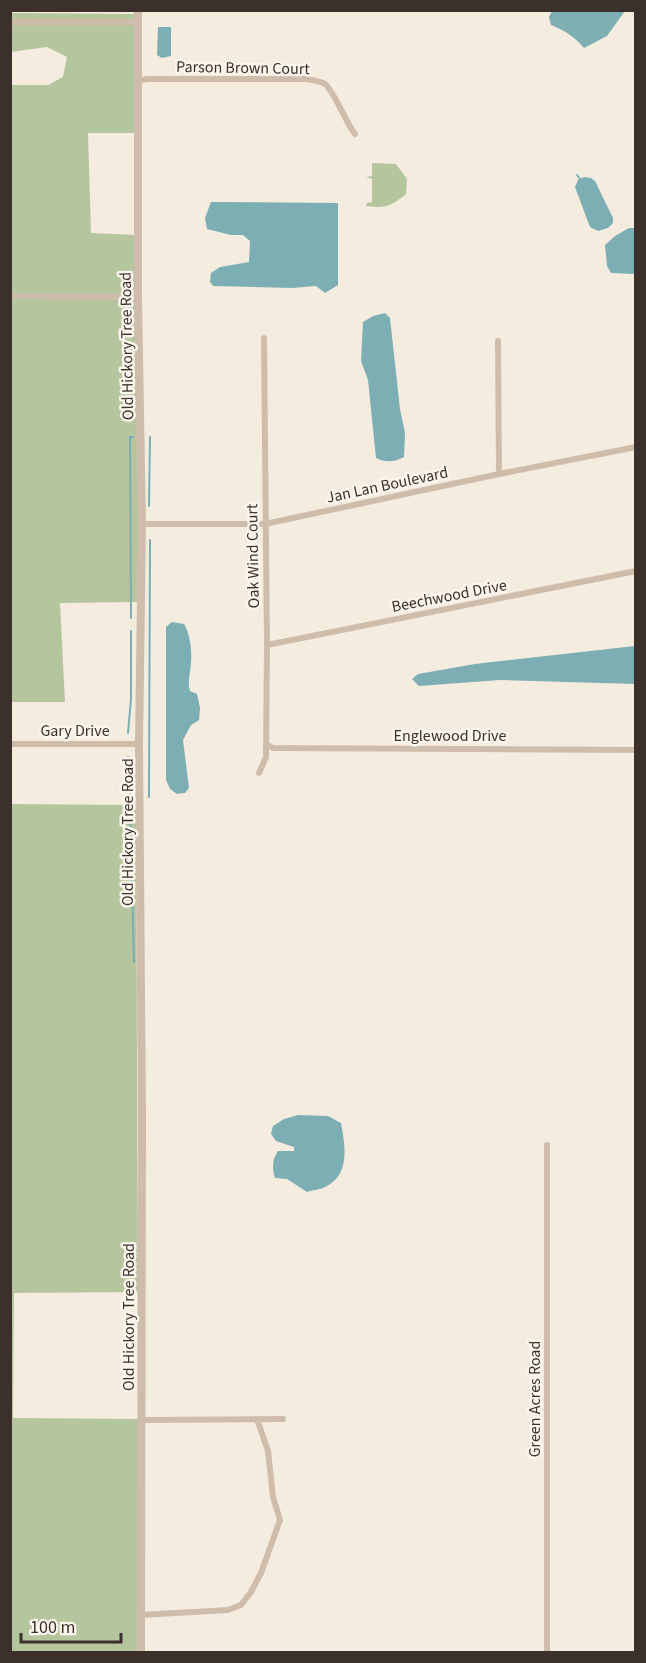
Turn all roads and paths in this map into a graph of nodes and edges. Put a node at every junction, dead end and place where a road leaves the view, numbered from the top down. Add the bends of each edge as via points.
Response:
1 (138, 10) edge
2 (10, 22) edge
3 (138, 22) junction
4 (138, 81) junction
5 (355, 134) dead end
6 (10, 296) edge
7 (138, 297) junction
8 (264, 338) dead end
9 (498, 341) dead end
10 (636, 447) edge
11 (499, 474) junction
12 (142, 524) junction
13 (265, 524) junction
14 (636, 571) edge
15 (267, 645) junction
16 (10, 744) edge
17 (139, 744) junction
18 (266, 744) junction
19 (636, 750) edge
20 (259, 772) dead end
21 (548, 1145) dead end
22 (257, 1419) junction
23 (283, 1419) dead end
24 (142, 1420) junction
25 (141, 1615) junction
26 (141, 1653) edge
27 (547, 1653) edge

1 - 3 street, Old Hickory Tree Road
2 - 3 street
3 - 4 street, Old Hickory Tree Road
4 - 5 street, Parson Brown Court via 306,79 324,83
4 - 7 street, Old Hickory Tree Road
6 - 7 street
7 - 12 street, Old Hickory Tree Road
8 - 13 street, Oak Wind Court
9 - 11 street
10 - 11 street, Jan Lan Boulevard
11 - 13 street, Jan Lan Boulevard
12 - 13 street, Jan Lan Boulevard
12 - 17 street, Old Hickory Tree Road
13 - 15 street, Oak Wind Court
14 - 15 street, Beechwood Drive
15 - 18 street, Oak Wind Court
16 - 17 street, Gary Drive
17 - 24 street, Old Hickory Tree Road
18 - 19 street, Englewood Drive via 273,748
18 - 20 street, Oak Wind Court via 266,757
21 - 27 street, Green Acres Road
22 - 23 street
22 - 24 street
22 - 25 street via 268,1451 280,1520 251,1592 241,1605 228,1610
24 - 25 street, Old Hickory Tree Road
25 - 26 street, Old Hickory Tree Road

